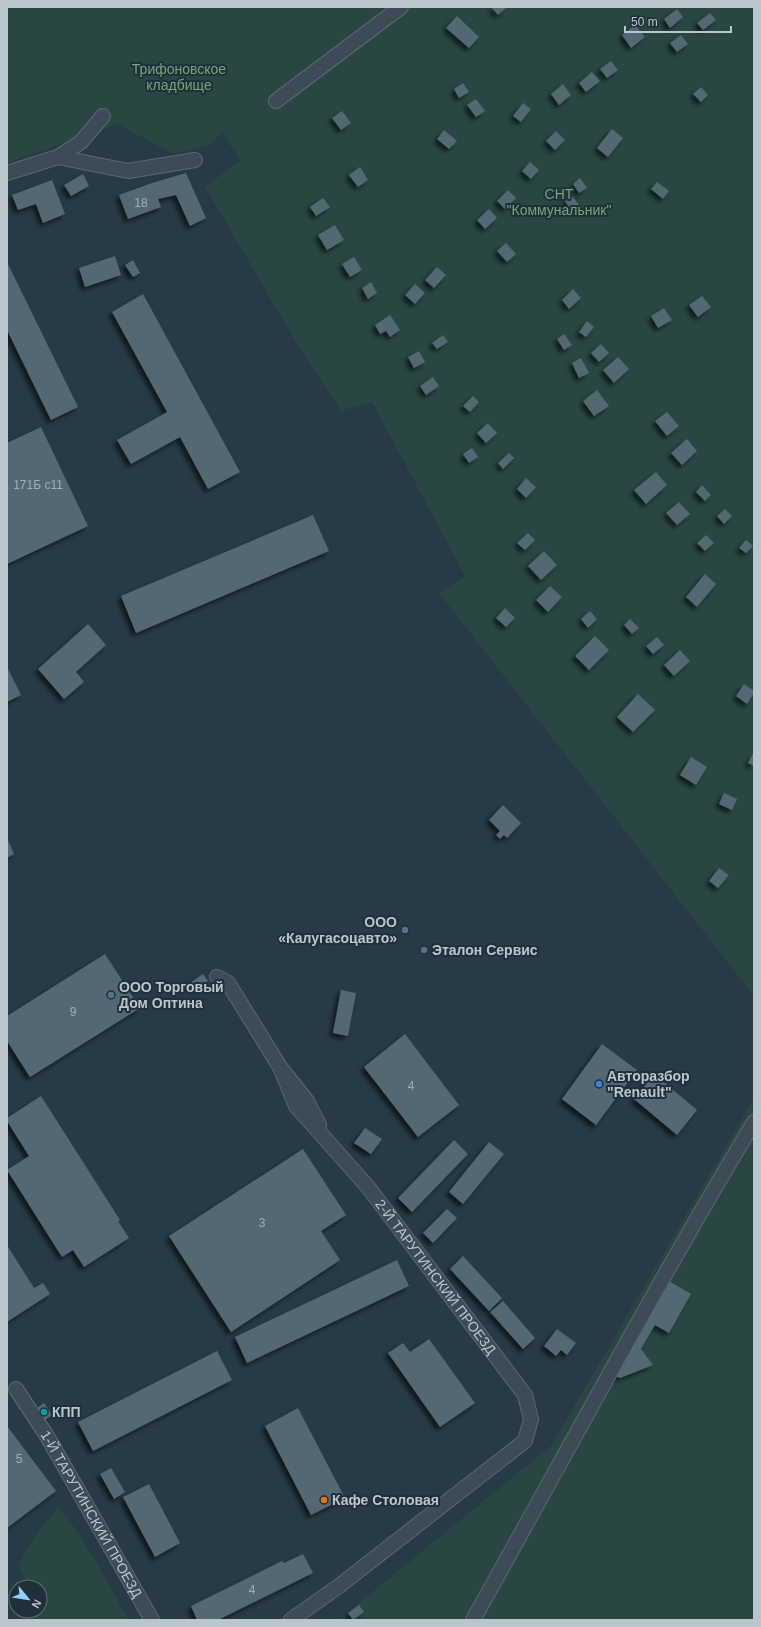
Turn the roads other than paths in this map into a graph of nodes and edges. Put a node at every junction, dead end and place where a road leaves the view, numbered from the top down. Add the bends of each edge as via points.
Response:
1 (401, 7) edge
2 (276, 102) dead end
3 (102, 116) dead end
4 (58, 157) junction
5 (195, 160) dead end
6 (7, 173) edge
7 (217, 977) dead end
8 (754, 1122) edge
9 (16, 1389) dead end
10 (152, 1620) edge
11 (291, 1620) edge
12 (473, 1620) edge

1 - 2 street
3 - 4 street via 81,142
4 - 5 street via 128,171
4 - 6 street
7 - 11 street, 2-Й ТАРУТИНСКИЙ ПРОЕЗД via 228,983 280,1066 296,1106 368,1188 525,1395 531,1419 525,1440 339,1586
8 - 12 street via 599,1390
9 - 10 street, 1-Й ТАРУТИНСКИЙ ПРОЕЗД via 47,1436

